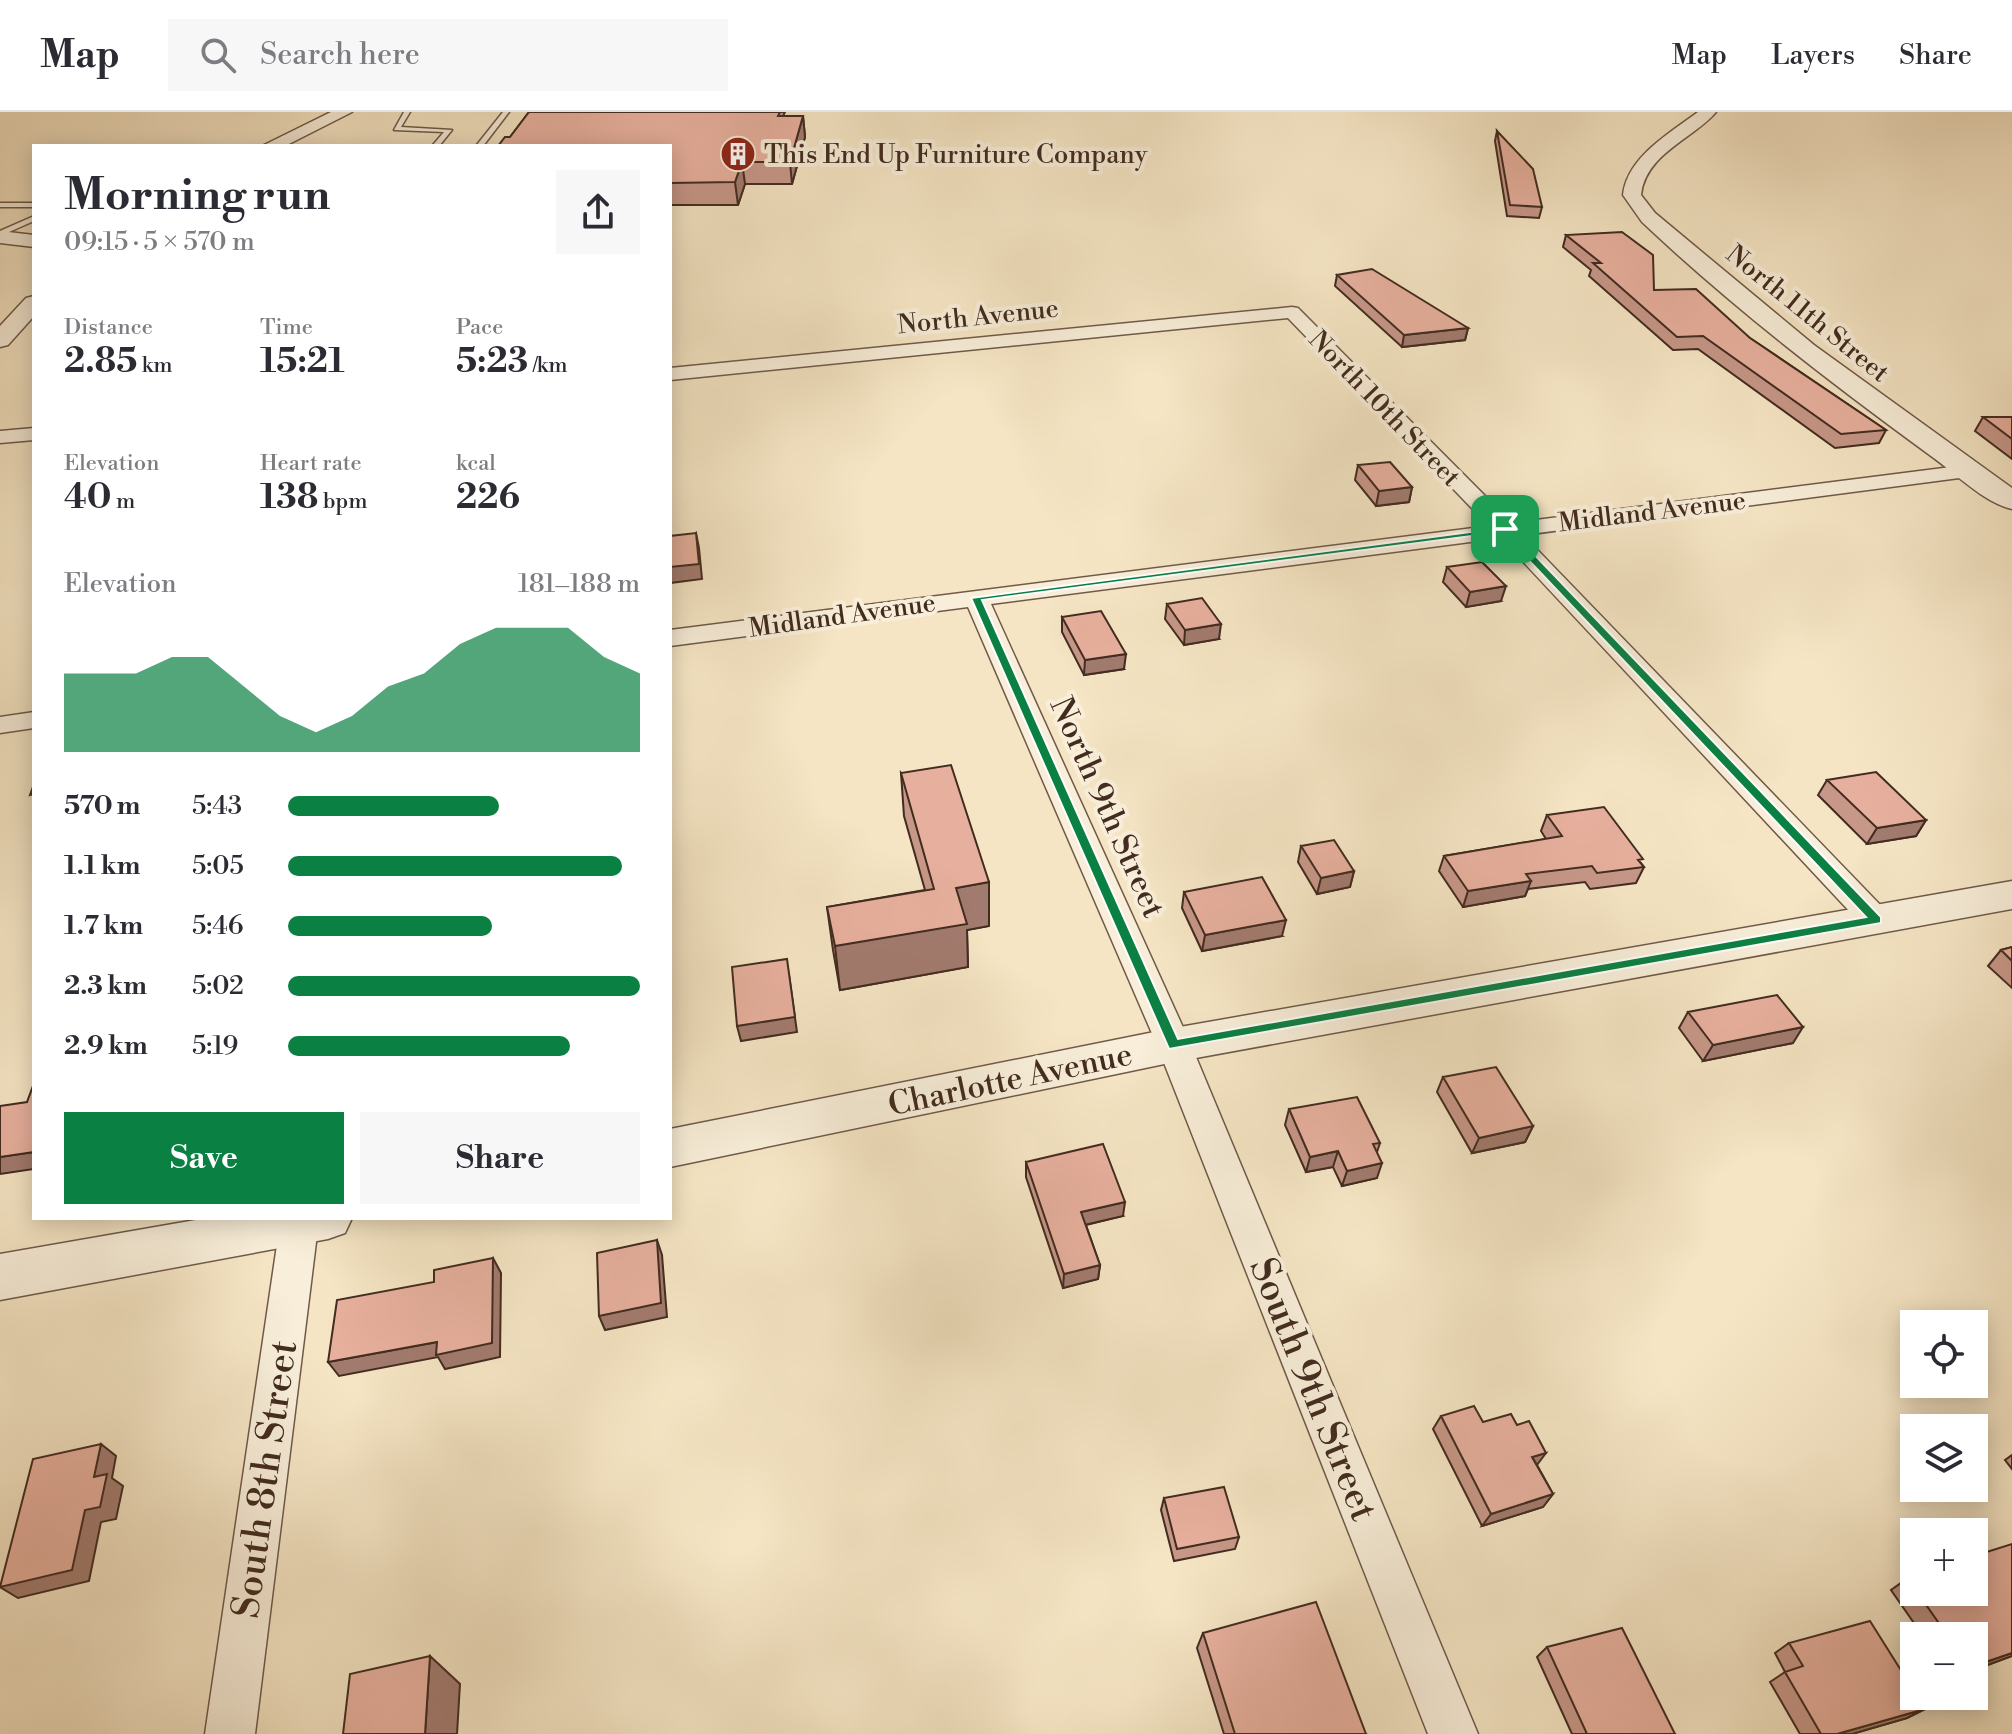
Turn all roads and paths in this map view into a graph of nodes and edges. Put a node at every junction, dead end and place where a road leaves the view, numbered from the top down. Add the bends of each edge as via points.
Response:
1 (344, 112) edge
2 (407, 112) edge
3 (506, 112) edge
4 (1708, 112) edge
5 (275, 144) edge
6 (437, 144) edge
7 (481, 144) edge
8 (0, 205) edge
9 (32, 205) edge
10 (32, 219) edge
11 (3, 236) edge
12 (32, 239) edge
13 (32, 305) edge
14 (1292, 312) joint
15 (0, 340) edge
16 (672, 374) edge
17 (32, 434) edge
18 (0, 437) edge
19 (1967, 471) junction
20 (2012, 501) edge
21 (1505, 529) junction
22 (976, 598) junction
23 (672, 638) edge
24 (32, 720) edge
25 (0, 725) edge
26 (2012, 895) edge
27 (1876, 920) junction
28 (1174, 1045) junction
29 (672, 1148) edge
30 (309, 1220) edge
31 (0, 1277) edge
32 (230, 1734) edge
33 (1453, 1734) edge

1 - 5 street
2 - 6 lane via 396,129 449,130
3 - 7 lane
4 - 19 street, North 11th Street via 1641,167 1632,196 1640,208 1864,396
8 - 9 lane
10 - 11 lane
11 - 12 street
13 - 15 street
14 - 16 street, North Avenue
14 - 21 street, North 10th Street
17 - 18 street
19 - 20 street, North 11th Street
19 - 21 street, Midland Avenue
21 - 22 street, Midland Avenue
21 - 27 street, North 10th Street
22 - 23 street, Midland Avenue
22 - 28 street, North 9th Street
24 - 25 street
26 - 27 street, Charlotte Avenue
27 - 28 street, Charlotte Avenue
28 - 29 street, Charlotte Avenue
28 - 33 street, South 9th Street
30 - 31 street
30 - 32 street, South 8th Street

